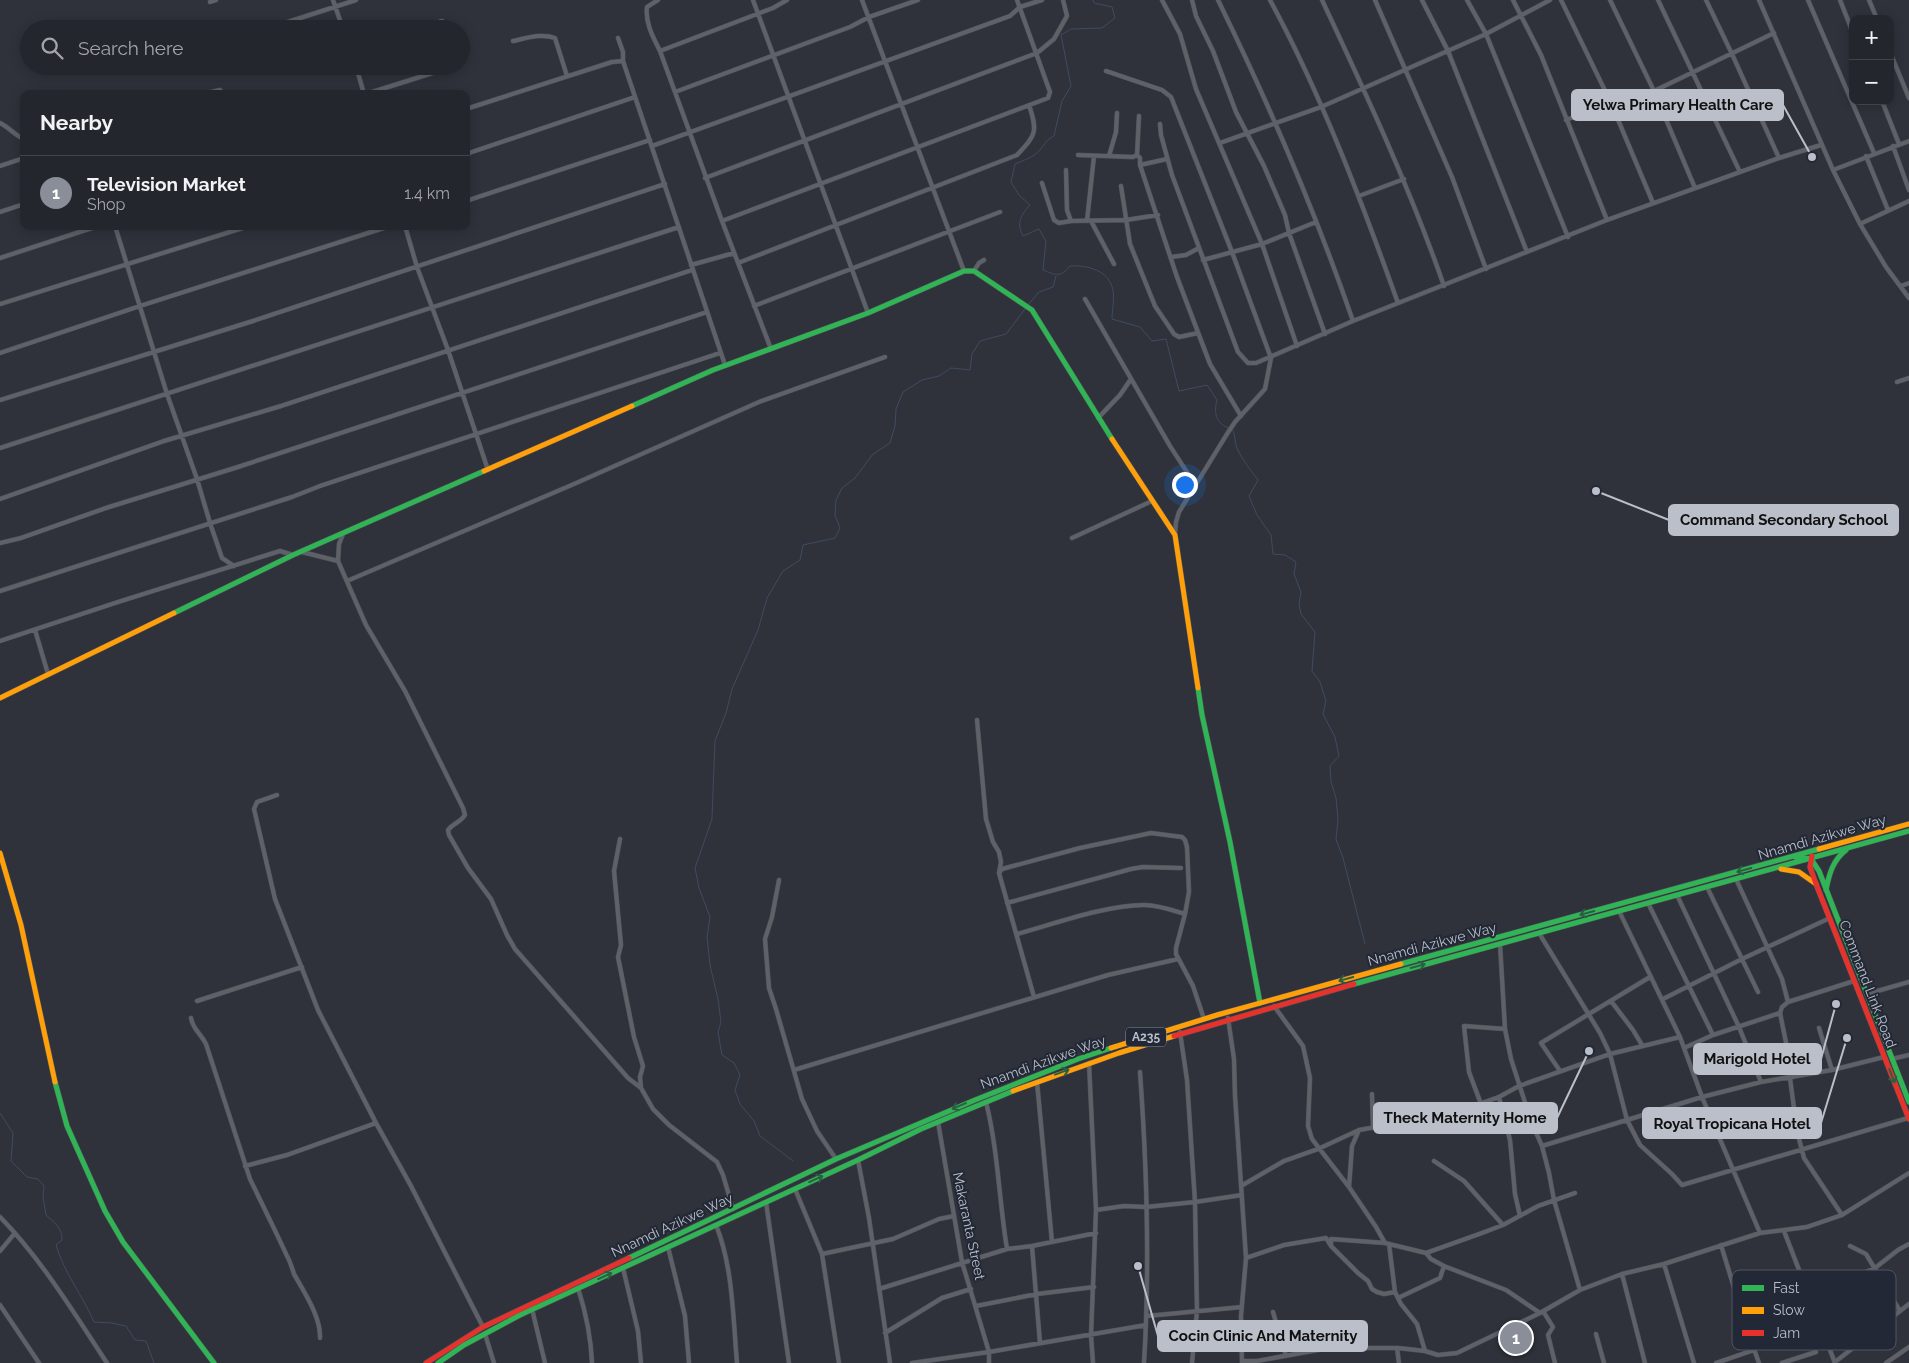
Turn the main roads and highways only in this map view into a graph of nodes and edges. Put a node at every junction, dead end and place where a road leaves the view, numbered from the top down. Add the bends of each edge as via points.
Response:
1 (0, 698) edge
2 (1909, 824) edge
3 (1909, 831) edge
4 (1856, 846) junction
5 (1822, 848) junction
6 (0, 853) edge
7 (1788, 858) junction
8 (1811, 859) junction
9 (1770, 870) junction
10 (1816, 884) junction
11 (1826, 890) junction
12 (1260, 1003) junction
13 (1905, 1091) junction
14 (1898, 1093) junction
15 (1909, 1102) edge
16 (1909, 1118) edge
17 (214, 1363) edge
18 (426, 1363) edge
19 (438, 1363) edge

1 - 12 main road via 292,555 725,365 868,313 964,271 974,270 1032,310 1175,535 1202,715
2 - 5 main road, Nnamdi Azikwe Way / A235
3 - 4 main road, Nnamdi Azikwe Way / A235
4 - 8 main road, Nnamdi Azikwe Way / A235
4 - 11 main road via 1834,862
5 - 7 main road, Nnamdi Azikwe Way / A235
5 - 8 main road
6 - 17 main road via 21,926 67,1126 105,1211 123,1242
7 - 8 main road
7 -> 12 main road, Nnamdi Azikwe Way / A235
8 - 9 main road, Nnamdi Azikwe Way / A235
8 - 10 main road, Command Link Road
8 - 11 main road, Command Link Road
9 - 10 main road via 1783,868 1798,872
19 -> 9 main road, Nnamdi Azikwe Way / A235 via 532,1309 891,1143 1089,1062 1228,1018
10 -> 14 main road, Command Link Road
11 - 13 main road, Command Link Road
12 -> 18 main road, Nnamdi Azikwe Way / A235 via 1069,1063 836,1159 483,1327
13 - 14 main road
13 - 15 main road, Command Link Road
14 - 16 main road, Command Link Road

